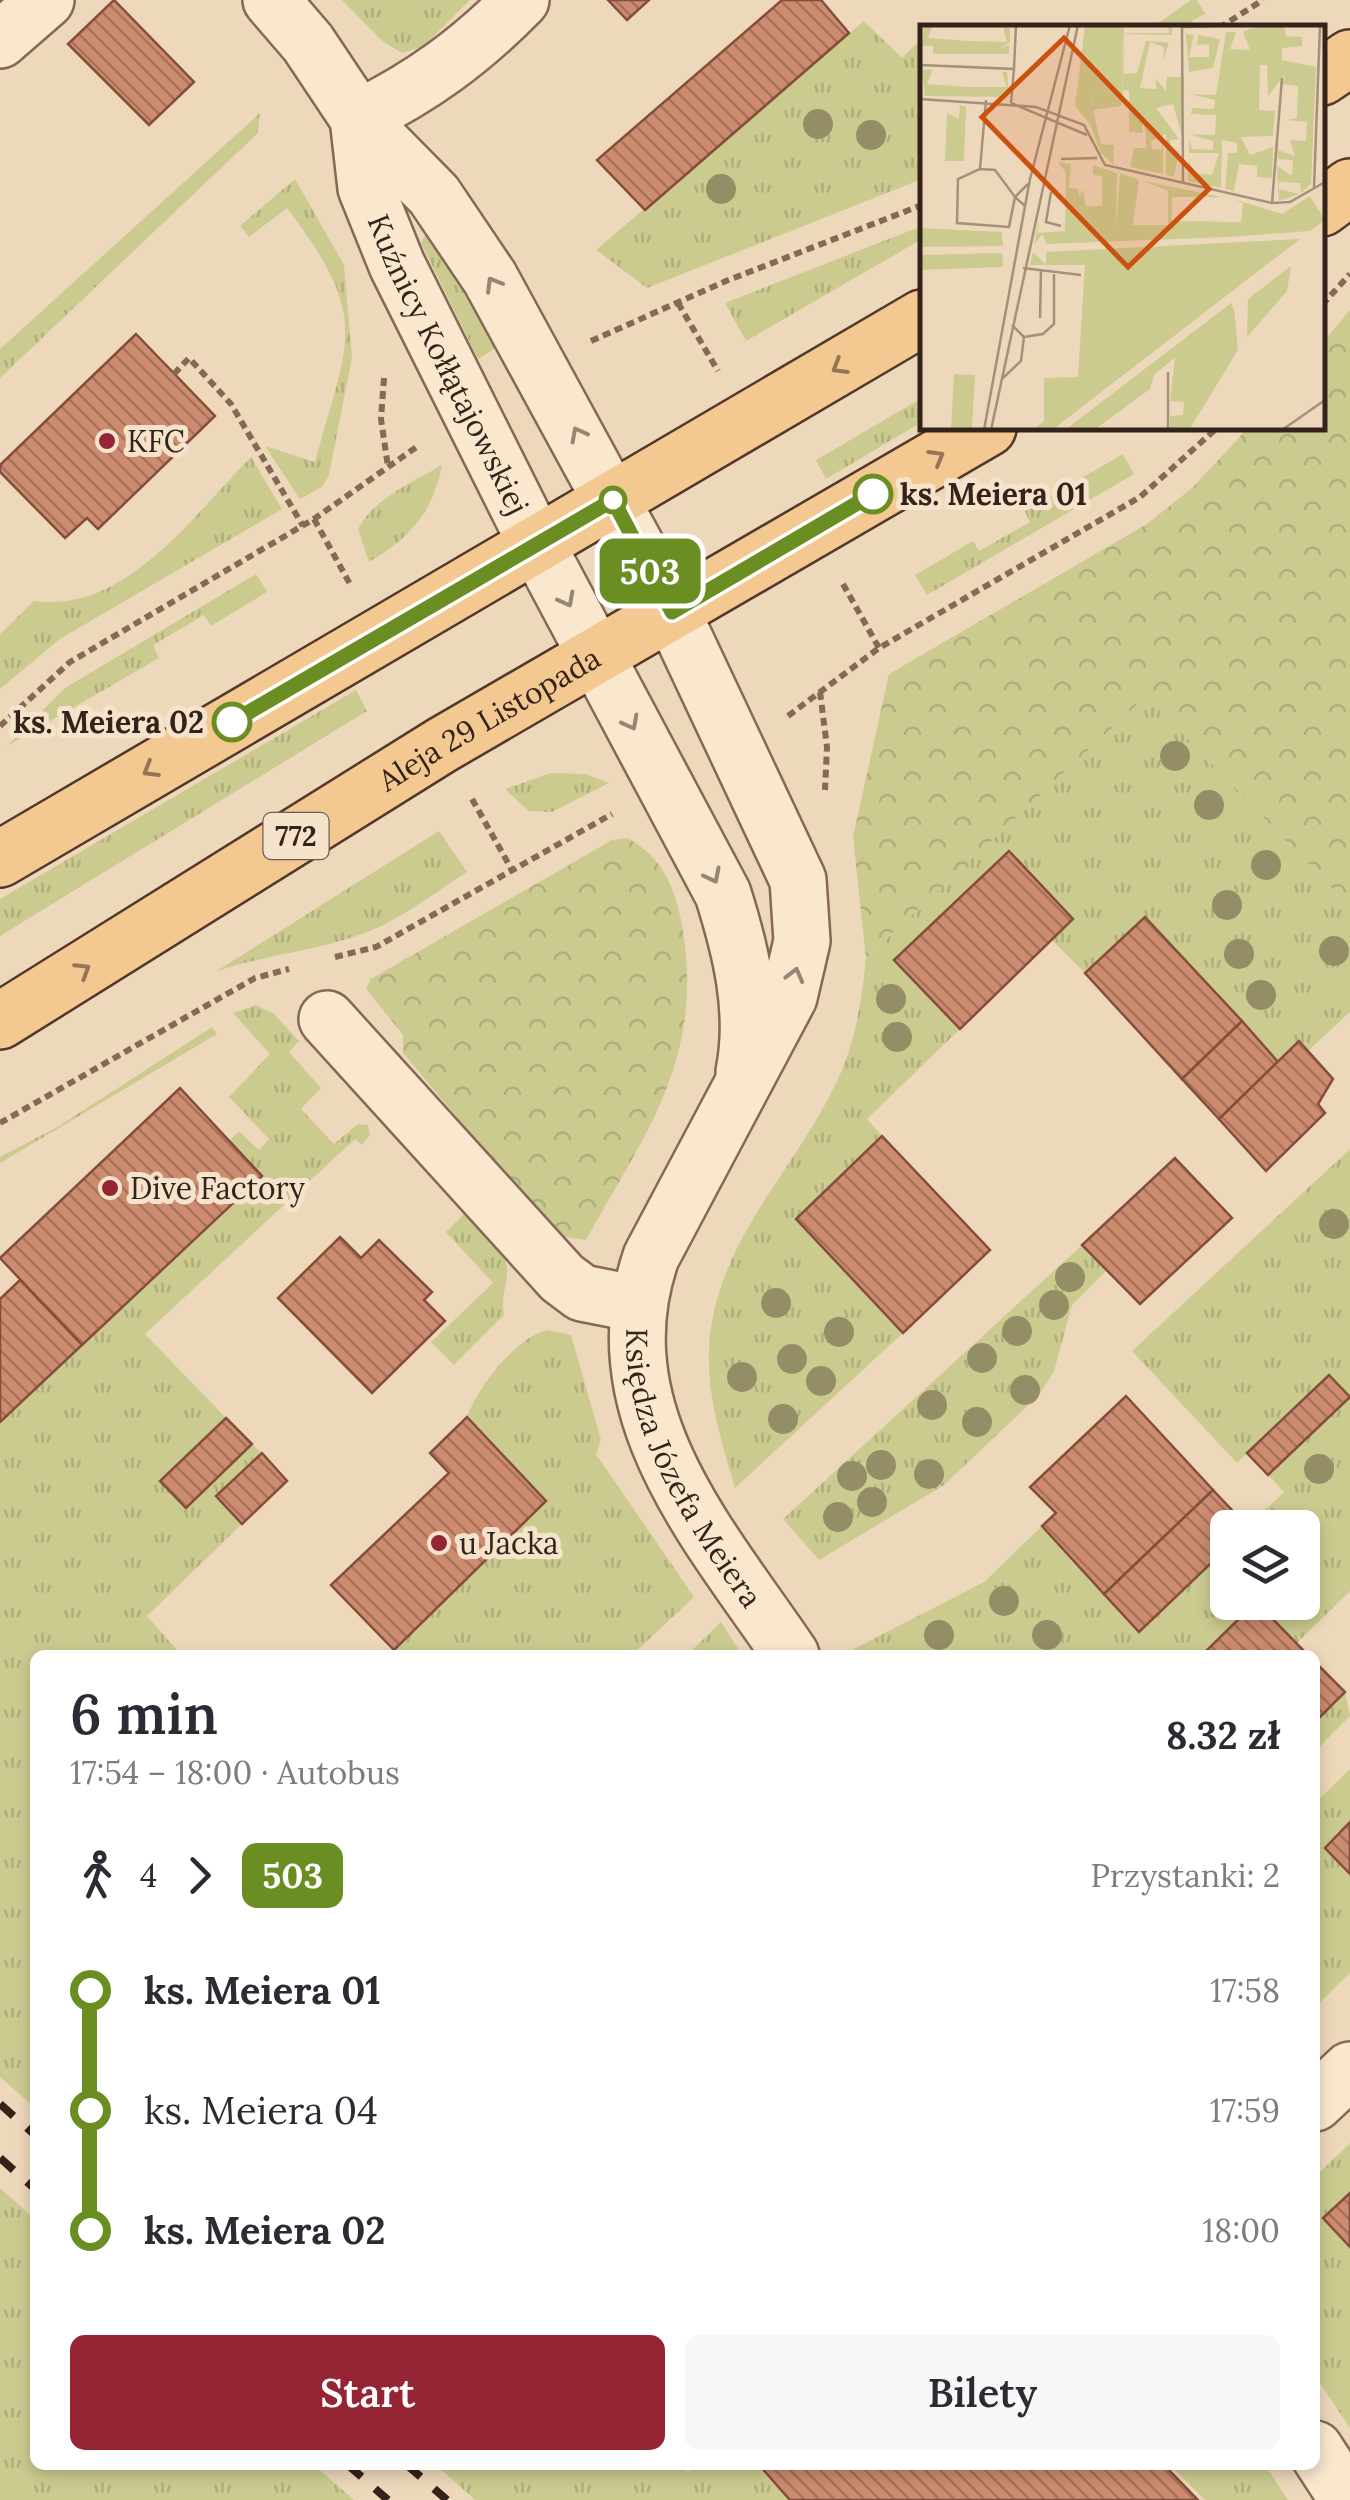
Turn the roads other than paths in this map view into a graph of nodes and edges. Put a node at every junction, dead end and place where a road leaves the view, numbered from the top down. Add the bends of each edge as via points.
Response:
1 (46, 0) edge
2 (271, 0) edge
3 (521, 0) edge
4 (0, 40) edge
5 (1350, 58) edge
6 (1325, 75) edge
7 (358, 118) junction
8 (1350, 187) edge
9 (1325, 206) edge
10 (920, 319) edge
11 (985, 430) edge
12 (613, 500) junction
13 (537, 545) junction
14 (672, 612) junction
15 (596, 655) junction
16 (0, 859) edge
17 (327, 1019) dead end
18 (0, 1022) edge
19 (737, 1094) junction
20 (638, 1304) junction
21 (787, 1650) edge
22 (1350, 2070) edge
23 (1320, 2098) edge
24 (1320, 2457) edge
25 (1348, 2500) edge

1 - 4 street
2 - 7 street, Kuźnicy Kołłątajowskiej
3 - 7 street via 474,48 416,90
5 - 6 main road
12 -> 7 street, Kuźnicy Kołłątajowskiej via 456,228 416,172
7 - 13 street, Kuźnicy Kołłątajowskiej via 374,214
8 - 9 main road
10 -> 12 main road
14 -> 11 main road, Aleja 29 Listopada / 772
12 - 13 main road
12 - 14 street, Kuźnicy Kołłątajowskiej
13 -> 15 street, Kuźnicy Kołłątajowskiej
13 -> 16 main road
14 - 15 main road, Aleja 29 Listopada / 772
19 -> 14 street, Księdza Józefa Meiera via 789,997 803,912 785,846
18 -> 15 main road, Aleja 29 Listopada / 772
15 -> 19 street, Kuźnicy Kołłątajowskiej via 723,894 747,1003 747,1054
17 - 20 street via 562,1278 582,1293
19 - 20 street, Księdza Józefa Meiera via 662,1232
20 - 21 street, Księdza Józefa Meiera via 636,1374 654,1437
22 - 23 street
24 - 25 street

